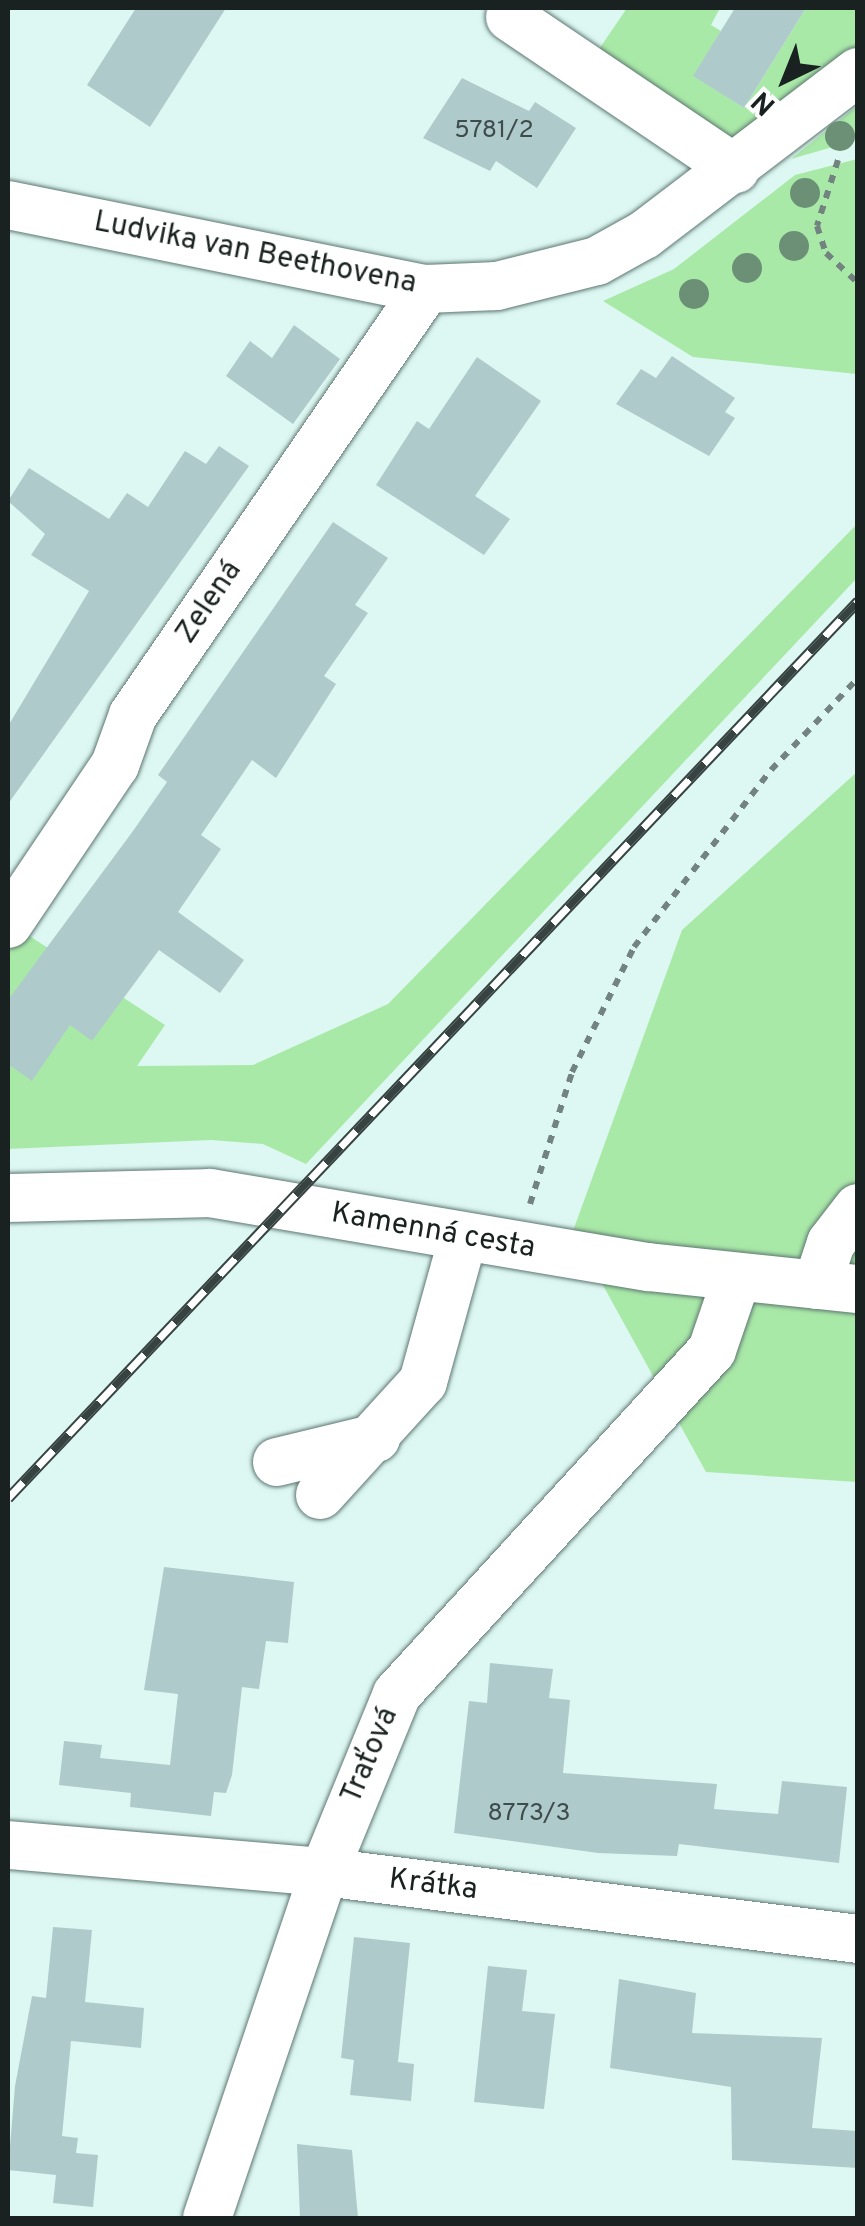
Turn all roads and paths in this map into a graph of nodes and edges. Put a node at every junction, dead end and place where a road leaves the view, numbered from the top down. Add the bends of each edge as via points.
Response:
1 (510, 16) dead end
2 (858, 72) edge
3 (838, 160) dead end
4 (735, 169) junction
5 (8, 206) edge
6 (858, 284) edge
7 (426, 289) junction
8 (858, 678) edge
9 (8, 924) edge
10 (8, 1198) edge
11 (858, 1208) edge
12 (463, 1238) junction
13 (520, 1248) junction
14 (737, 1277) junction
15 (837, 1287) edge
16 (376, 1438) junction
17 (278, 1462) dead end
18 (320, 1494) dead end
19 (8, 1845) edge
20 (324, 1872) junction
21 (858, 1939) edge
22 (207, 2218) edge

1 - 4 street
2 - 4 street, Ludvika van Beethovena
3 - 6 path via 817,226 826,253
4 - 7 street, Ludvika van Beethovena via 597,261 497,286
5 - 7 street, Ludvika van Beethovena
7 - 9 street, Zelená via 133,715 116,765
8 - 13 path via 771,770 634,947 572,1072
10 - 12 street, Kamenná cesta via 210,1193
11 - 15 street via 830,1243
12 - 13 street, Kamenná cesta
12 - 16 street via 441,1340 423,1382
13 - 14 street, Kamenná cesta
14 - 15 street, Kamenná cesta
14 - 20 street, Traťová via 712,1350 397,1694
16 - 17 street
16 - 18 street
19 - 20 street, Krátka
20 - 21 street, Krátka
20 - 22 street, Traťová

